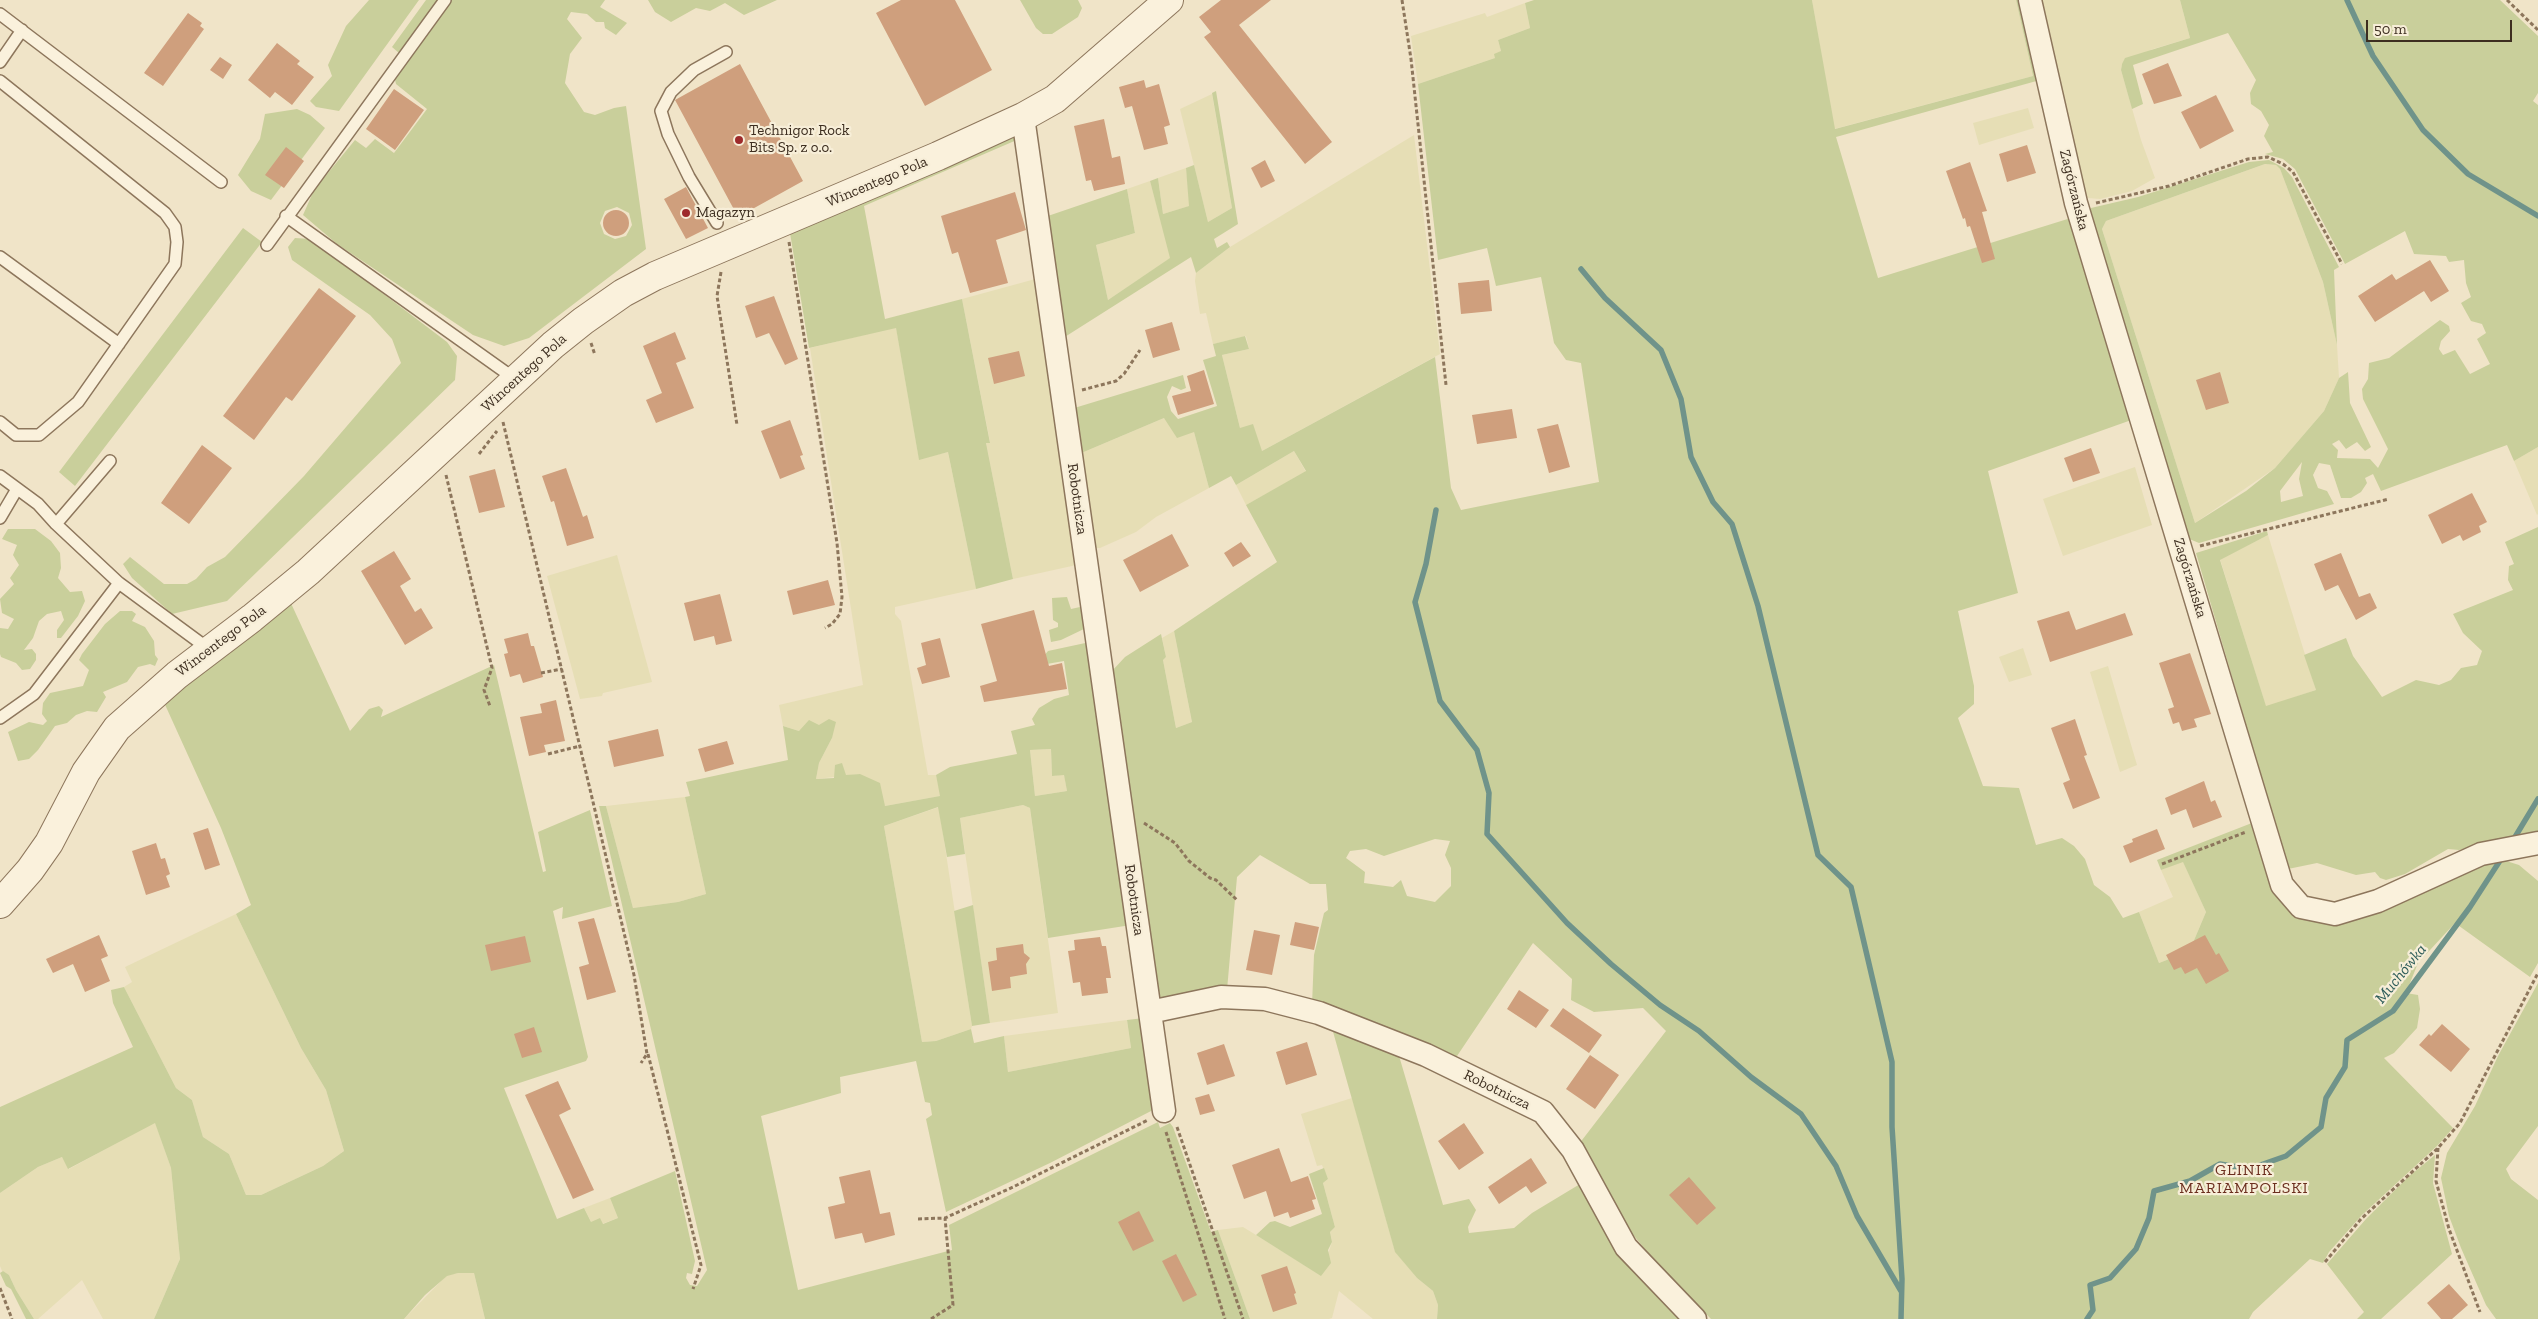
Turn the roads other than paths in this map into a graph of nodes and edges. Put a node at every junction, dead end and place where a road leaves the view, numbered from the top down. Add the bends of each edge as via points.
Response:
1 (445, 0) edge
2 (1169, 0) edge
3 (2030, 0) edge
4 (0, 14) edge
5 (22, 30) junction
6 (726, 52) dead end
7 (0, 62) edge
8 (0, 81) edge
9 (1023, 117) junction
10 (221, 182) dead end
11 (286, 216) junction
12 (717, 223) dead end
13 (267, 245) dead end
14 (0, 257) edge
15 (119, 344) junction
16 (516, 380) junction
17 (0, 422) edge
18 (110, 460) dead end
19 (0, 476) edge
20 (17, 489) junction
21 (0, 518) edge
22 (56, 524) junction
23 (119, 583) junction
24 (210, 650) junction
25 (0, 718) edge
26 (2530, 844) edge
27 (0, 904) edge
28 (1150, 1012) junction
29 (1164, 1111) road end
30 (1695, 1319) edge

1 - 11 lane
2 - 9 street, Wincentego Pola via 1055,99
3 - 26 street, Zagórzańska via 2077,208 2282,886 2302,907 2335,914 2378,901 2482,854
4 - 5 lane
5 - 7 lane
5 - 10 lane
6 - 12 lane via 694,70 670,92 661,111 668,134
8 - 15 lane via 165,213 175,228 175,264
9 - 16 street, Wincentego Pola via 655,276 589,317
9 - 28 street, Robotnicza via 1067,394
11 - 13 lane
11 - 16 lane
14 - 15 lane
15 - 17 lane via 78,402 39,435 16,434
16 - 24 street, Wincentego Pola via 308,572
18 - 22 lane
19 - 20 lane
20 - 21 lane
20 - 22 lane via 38,504
22 - 23 lane
23 - 24 lane
23 - 25 lane via 34,694
24 - 27 street, Wincentego Pola via 117,728 86,772 49,843
28 - 29 street
28 - 30 street, Robotnicza via 1221,997 1265,999 1318,1013 1426,1055 1543,1112 1573,1150 1626,1247

